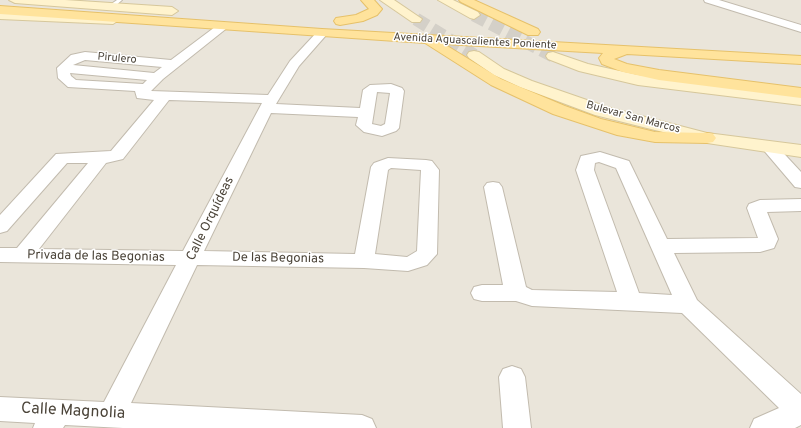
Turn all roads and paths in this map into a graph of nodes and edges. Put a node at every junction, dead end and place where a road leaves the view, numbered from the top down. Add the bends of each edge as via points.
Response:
1 (15, 0) edge
2 (19, 0) edge
3 (367, 0) edge
4 (386, 0) edge
5 (444, 0) edge
6 (465, 0) edge
7 (710, 0) edge
8 (750, 0) edge
9 (116, 3) edge
10 (0, 4) edge
11 (72, 4) edge
12 (736, 8) junction
13 (0, 10) edge
14 (172, 11) junction
15 (0, 15) edge
16 (474, 15) tunnel mouth
17 (150, 21) junction
18 (340, 21) junction
19 (380, 23) dead end
20 (322, 24) junction
21 (404, 25) dead end
22 (223, 26) junction
23 (424, 28) junction
24 (801, 29) edge
25 (495, 30) dead end
26 (533, 32) junction
27 (549, 33) dead end
28 (630, 51) junction
29 (474, 55) tunnel mouth
30 (553, 56) tunnel mouth
31 (801, 60) edge
32 (174, 64) junction
33 (63, 68) junction
34 (158, 76) junction
35 (147, 88) junction
36 (801, 93) edge
37 (164, 96) junction
38 (801, 100) edge
39 (268, 103) junction
40 (365, 113) dead end
41 (707, 138) junction
42 (769, 147) junction
43 (801, 151) edge
44 (101, 158) junction
45 (801, 183) edge
46 (493, 187) dead end
47 (801, 204) edge
48 (0, 227) edge
49 (660, 246) junction
50 (0, 255) edge
51 (23, 256) junction
52 (191, 258) junction
53 (364, 260) junction
54 (482, 293) dead end
55 (517, 293) junction
56 (631, 301) junction
57 (688, 305) junction
58 (512, 377) dead end
59 (0, 408) edge
60 (801, 412) edge
61 (112, 413) junction
62 (53, 420) edge
63 (244, 425) edge
64 (362, 428) edge
65 (517, 428) edge
66 (764, 428) edge

1 - 2 street, Avenida Aguascalientes Poniente
2 - 11 street, Avenida Aguascalientes Poniente
3 - 18 main road via 376,9 373,12 359,18
4 - 23 street
5 - 16 street
6 - 26 main road
7 - 12 street
8 - 12 street
9 - 11 street, Avenida Aguascalientes Poniente
9 - 14 street, Avenida Aguascalientes Poniente
10 - 11 main road, Avenida Aguascalientes Poniente
11 - 14 main road, Avenida Aguascalientes Poniente
12 - 24 street
13 - 17 main road, Avenida Aguascalientes Poniente
14 - 20 main road, Avenida Aguascalientes Poniente
15 - 17 street, Avenida Aguascalientes Poniente via 71,20
17 - 22 main road, Avenida Aguascalientes Poniente
18 - 19 main road, Avenida Aguascalientes Poniente
18 - 20 main road, Avenida Aguascalientes Poniente
20 - 22 main road, Avenida Aguascalientes Poniente
20 - 23 main road, Avenida Aguascalientes Poniente
20 - 39 street, Calle Orquídeas
21 - 23 main road, Avenida Aguascalientes Poniente
22 - 32 street
23 - 28 main road, Avenida Aguascalientes Poniente
23 - 41 main road via 456,58 496,82 559,110 623,131 655,136
25 - 26 main road, Avenida Aguascalientes Poniente
26 - 27 main road, Avenida Aguascalientes Poniente
28 - 31 main road, Avenida Aguascalientes Poniente
28 - 36 main road via 610,54 606,58 607,61 619,67 659,75
29 - 41 street, Bulevar San Marcos via 499,72 566,99 608,113
30 - 38 street via 584,68 638,80
32 - 33 street, Pirulero via 85,56 75,58
32 - 34 street
33 - 34 street, Pirulero
33 - 35 street via 65,78 73,84
34 - 35 street
35 - 37 street via 142,95
37 - 39 street
37 - 44 street via 117,155
39 - 40 street
39 - 52 street, Calle Orquídeas
41 - 42 street, Bulevar San Marcos
42 - 43 street, Bulevar San Marcos
42 - 45 street
44 - 48 street via 62,158
44 - 51 street
46 - 55 street
47 - 49 street via 756,208 768,239 760,245
49 - 56 street via 623,165 600,157 587,160 585,170
49 - 57 street
50 - 51 street, Privada de las Begonias
51 - 52 street, Privada de las Begonias
52 - 53 street, De las Begonias
52 - 61 street, Calle Orquídeas
53 - 53 street, De las Begonias via 408,264 420,260 426,254 430,170 426,166 388,163 380,167
54 - 55 street
55 - 56 street via 532,298
56 - 57 street
57 - 60 street
58 - 65 street
59 - 62 street, Calle Magnolia
60 - 66 street
61 - 62 street, Calle Magnolia
61 - 63 street, Calle Magnolia
63 - 64 street, Calle Magnolia

